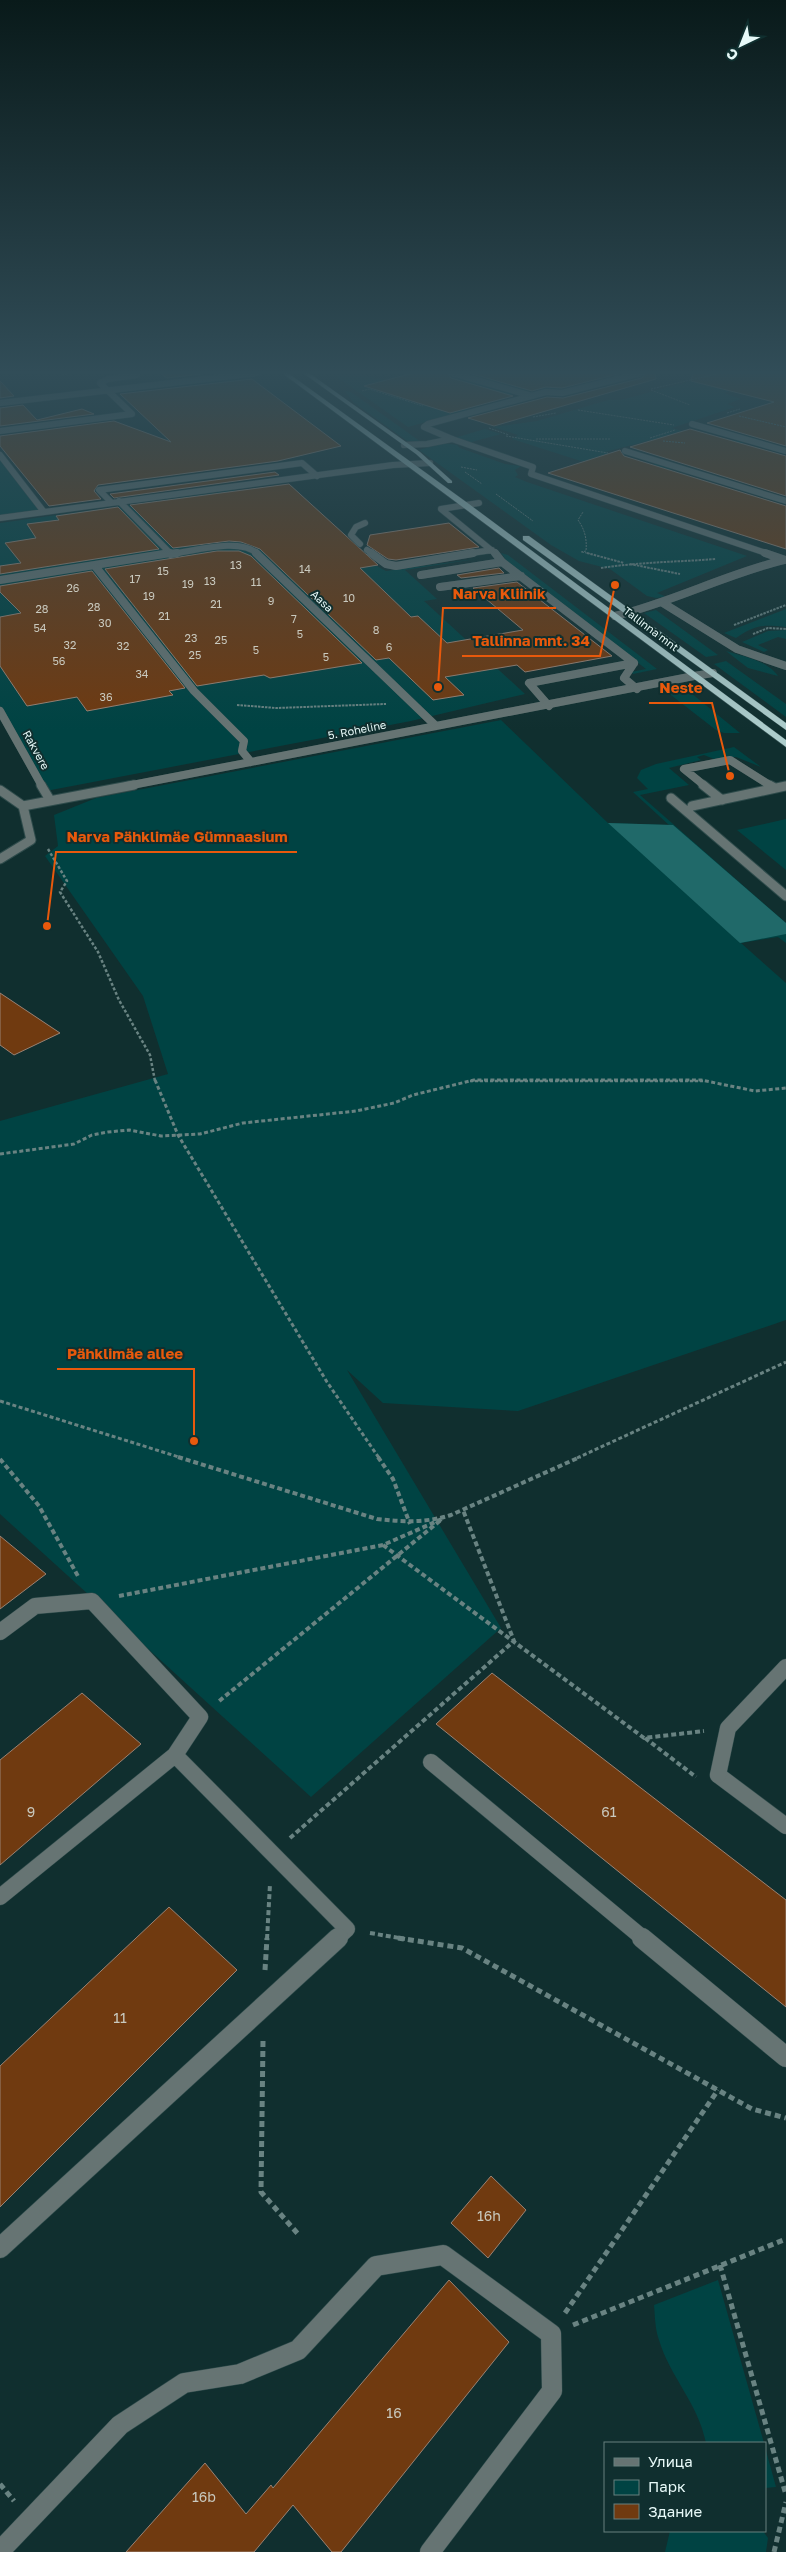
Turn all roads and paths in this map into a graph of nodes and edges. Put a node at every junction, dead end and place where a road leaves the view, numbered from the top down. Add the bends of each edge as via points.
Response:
1 (29, 492) edge
2 (101, 492) edge
3 (189, 492) edge
4 (449, 492) edge
5 (464, 492) edge
6 (585, 492) edge
7 (757, 492) edge
8 (606, 499) junction
9 (119, 501) junction
10 (786, 501) edge
11 (111, 502) junction
12 (479, 503) junction
13 (467, 505) junction
14 (44, 512) junction
15 (494, 514) dead end
16 (0, 518) edge
17 (365, 523) dead end
18 (518, 531) dead end
19 (360, 544) dead end
20 (367, 550) dead end
21 (492, 550) junction
22 (171, 554) junction
23 (718, 559) dead end
24 (786, 560) edge
25 (502, 562) junction
26 (629, 564) junction
27 (95, 566) junction
28 (600, 568) dead end
29 (421, 575) dead end
30 (521, 576) junction
31 (0, 580) edge
32 (715, 581) junction
33 (440, 587) dead end
34 (663, 602) junction
35 (786, 605) edge
36 (630, 613) junction
37 (615, 616) junction
38 (712, 633) junction
39 (634, 663) junction
40 (786, 666) edge
41 (713, 673) junction
42 (694, 676) junction
43 (637, 689) junction
44 (205, 700) junction
45 (409, 701) junction
46 (549, 706) junction
47 (0, 711) edge
48 (436, 726) junction
49 (786, 727) edge
50 (786, 744) edge
51 (251, 762) junction
52 (786, 786) edge
53 (775, 788) junction
54 (0, 790) edge
55 (671, 798) dead end
56 (50, 800) junction
57 (722, 800) junction
58 (23, 806) junction
59 (692, 806) dead end
60 (44, 846) dead end
61 (0, 859) edge
62 (786, 896) edge
63 (786, 1088) edge
64 (178, 1135) junction
65 (0, 1154) edge
66 (786, 1362) edge
67 (0, 1401) edge
68 (0, 1459) edge
69 (463, 1510) junction
70 (442, 1519) junction
71 (410, 1524) junction
72 (383, 1545) junction
73 (397, 1556) junction
74 (92, 1601) junction
75 (0, 1632) edge
76 (514, 1640) junction
77 (786, 1667) edge
78 (200, 1717) junction
79 (728, 1728) junction
80 (175, 1755) junction
81 (431, 1762) dead end
82 (786, 1826) edge
83 (272, 1854) junction
84 (0, 1897) edge
85 (347, 1930) junction
86 (263, 2007) junction
87 (786, 2057) edge
88 (718, 2090) junction
89 (786, 2118) edge
90 (298, 2234) dead end
91 (786, 2239) edge
92 (0, 2248) edge
93 (720, 2265) junction
94 (551, 2334) junction
95 (786, 2495) edge
96 (786, 2502) edge
97 (0, 2551) edge
98 (430, 2552) edge
99 (774, 2552) edge

1 - 14 street
2 - 11 street
3 - 9 street
4 - 13 highway, Tallinna mnt
5 - 12 highway
6 - 8 street
7 - 10 street
8 - 24 street
8 - 26 path via 588,506 578,520 587,534 586,551 580,553
9 - 11 street
9 - 22 street
11 - 14 street
12 - 13 street
12 - 15 highway
13 - 21 street via 441,510
13 - 37 highway, Tallinna mnt
14 - 16 street
17 - 19 street via 356,526 351,535
18 - 36 highway, Tallinna mnt
20 - 21 street via 386,564 396,566
21 - 25 street
22 - 27 street, Aasa
22 - 45 street, Aasa via 239,545 252,548
23 - 26 path
24 - 32 street via 752,567
25 - 29 street
25 - 30 street
26 - 28 path
26 - 32 path
27 - 31 street, Aasa
27 - 44 street via 194,691
30 - 33 street
30 - 39 street
32 - 34 street
34 - 36 street
34 - 38 street
35 - 38 path
36 - 37 street
36 - 41 highway, Tallinna mnt
37 - 42 highway, Tallinna mnt
38 - 40 street via 737,649
39 - 43 street via 624,678
39 - 46 street via 529,683
41 - 42 street, 5. Roheline
41 - 49 highway, Tallinna mnt
42 - 43 street, 5. Roheline
42 - 50 highway, Tallinna mnt
43 - 46 street, 5. Roheline
44 - 45 path via 276,708
44 - 51 street via 244,741 242,751
45 - 48 street, Aasa
46 - 48 street, 5. Roheline
47 - 56 street, Rakvere
48 - 51 street, 5. Roheline
51 - 56 street, 5. Roheline
52 - 53 street
53 - 57 street
53 - 57 street via 730,760 684,769
54 - 58 street
55 - 62 street
56 - 58 street, 5. Roheline
57 - 59 street
58 - 61 street via 31,840
60 - 64 path via 67,881 60,892 98,952 119,1000 150,1055 156,1087
63 - 64 path via 776,1092 700,1080 474,1080 356,1111 243,1123 200,1134
64 - 65 path via 161,1136 129,1130 92,1135 74,1144
64 - 71 path via 318,1368 392,1479
66 - 69 path
67 - 71 path via 377,1519
68 - 74 path via 39,1506
69 - 70 path
69 - 76 path
70 - 71 path
70 - 72 path
70 - 73 path
72 - 73 path
72 - 74 path
73 - 76 path
73 - 78 path
74 - 75 street via 35,1606
74 - 78 street
76 - 79 path via 644,1738
76 - 83 path
77 - 79 street
78 - 80 street
79 - 82 street via 718,1775
80 - 83 street
80 - 84 street
81 - 87 street
83 - 85 street
83 - 86 path
85 - 86 street
85 - 88 path via 462,1948
86 - 90 path via 261,2192
86 - 92 street
88 - 89 path via 752,2109
88 - 94 path
91 - 93 path
93 - 94 path
93 - 95 path
94 - 97 street via 443,2255 376,2266 298,2350 240,2374 184,2382 120,2425
94 - 98 street via 552,2391
96 - 99 path

